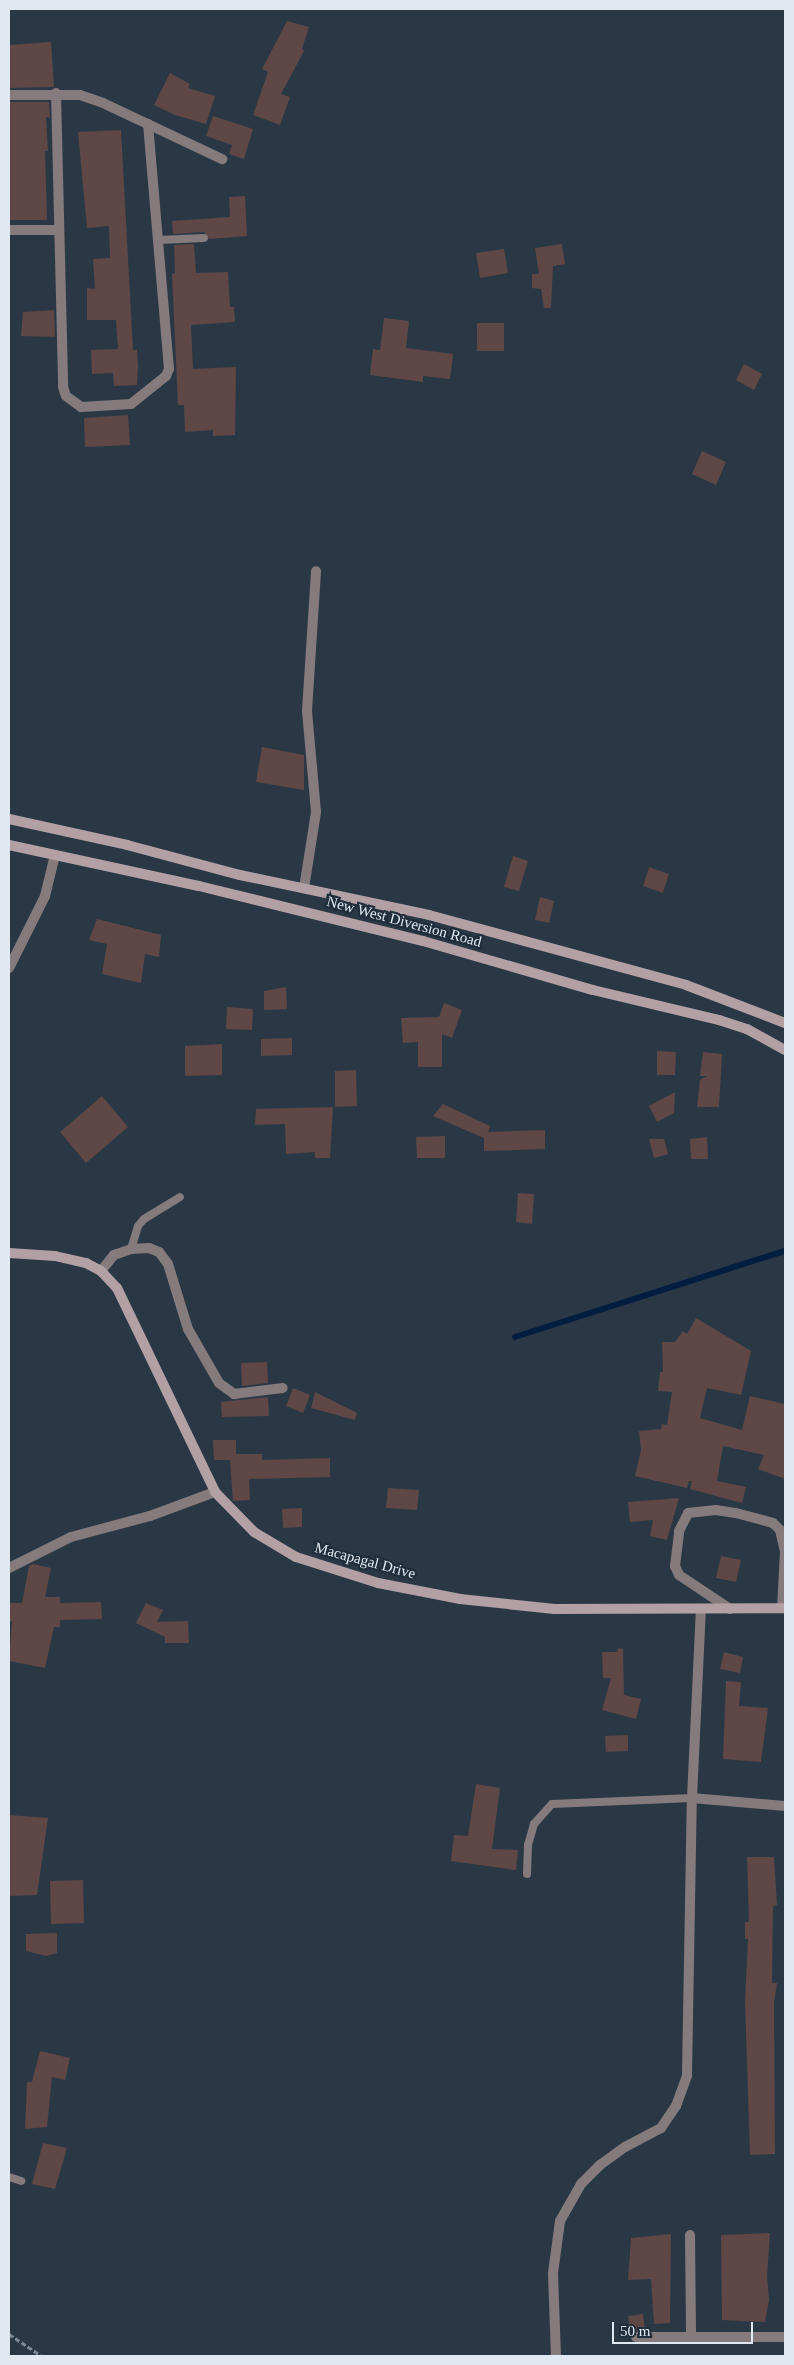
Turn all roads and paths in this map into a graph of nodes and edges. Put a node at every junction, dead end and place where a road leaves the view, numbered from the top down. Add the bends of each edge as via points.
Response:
1 (56, 93) junction
2 (9, 95) edge
3 (148, 124) junction
4 (222, 159) dead end
5 (9, 230) edge
6 (57, 230) junction
7 (204, 238) dead end
8 (158, 240) junction
9 (316, 571) dead end
10 (9, 819) edge
11 (9, 845) edge
12 (56, 855) junction
13 (304, 888) junction
14 (9, 968) edge
15 (785, 1023) edge
16 (785, 1050) edge
17 (180, 1197) dead end
18 (131, 1249) junction
19 (9, 1253) edge
20 (101, 1271) junction
21 (283, 1388) dead end
22 (215, 1492) junction
23 (9, 1568) edge
24 (784, 1608) edge
25 (701, 1610) junction
26 (730, 1610) junction
27 (692, 1798) junction
28 (785, 1806) edge
29 (527, 1874) dead end
30 (9, 2177) edge
31 (21, 2181) dead end
32 (690, 2235) dead end
33 (9, 2334) edge
34 (636, 2337) dead end
35 (785, 2337) edge
36 (691, 2338) junction
37 (42, 2356) edge
38 (556, 2356) edge

1 - 2 street
1 - 3 street via 80,95
1 - 6 street
3 - 4 street
3 - 8 street
5 - 6 street
6 - 8 street via 63,387 66,396 82,407 131,404 166,376 169,359
7 - 8 lane
9 - 13 street via 307,711 316,812
10 - 13 street, New West Diversion Road
11 - 12 street, New West Diversion Road
12 - 14 street via 45,896
12 - 16 street, New West Diversion Road via 423,940 593,990 719,1020 747,1029
13 - 15 street, New West Diversion Road via 428,915 686,985
17 - 18 lane via 144,1219 138,1226
18 - 20 street via 114,1255
18 - 21 street via 154,1250 168,1264 188,1329 219,1383 234,1394
19 - 20 street, Macapagal Drive via 56,1256 86,1263
20 - 22 street, Macapagal Drive via 117,1288
22 - 23 street via 150,1516 71,1537
22 - 25 street, Macapagal Drive via 254,1532 275,1547 329,1569 378,1583 460,1599 554,1610
24 - 26 street, Macapagal Drive
24 - 26 street via 785,1551 780,1530 773,1523 716,1510 688,1513 679,1531 675,1566 678,1575
25 - 26 street, Macapagal Drive
25 - 27 street
27 - 28 street
27 - 29 lane via 552,1804 534,1824 528,1845
27 - 38 street via 687,2075 676,2106 661,2128 600,2165 581,2184 560,2221 553,2273
30 - 31 lane
32 - 36 street
33 - 37 path
34 - 36 street
35 - 36 street

